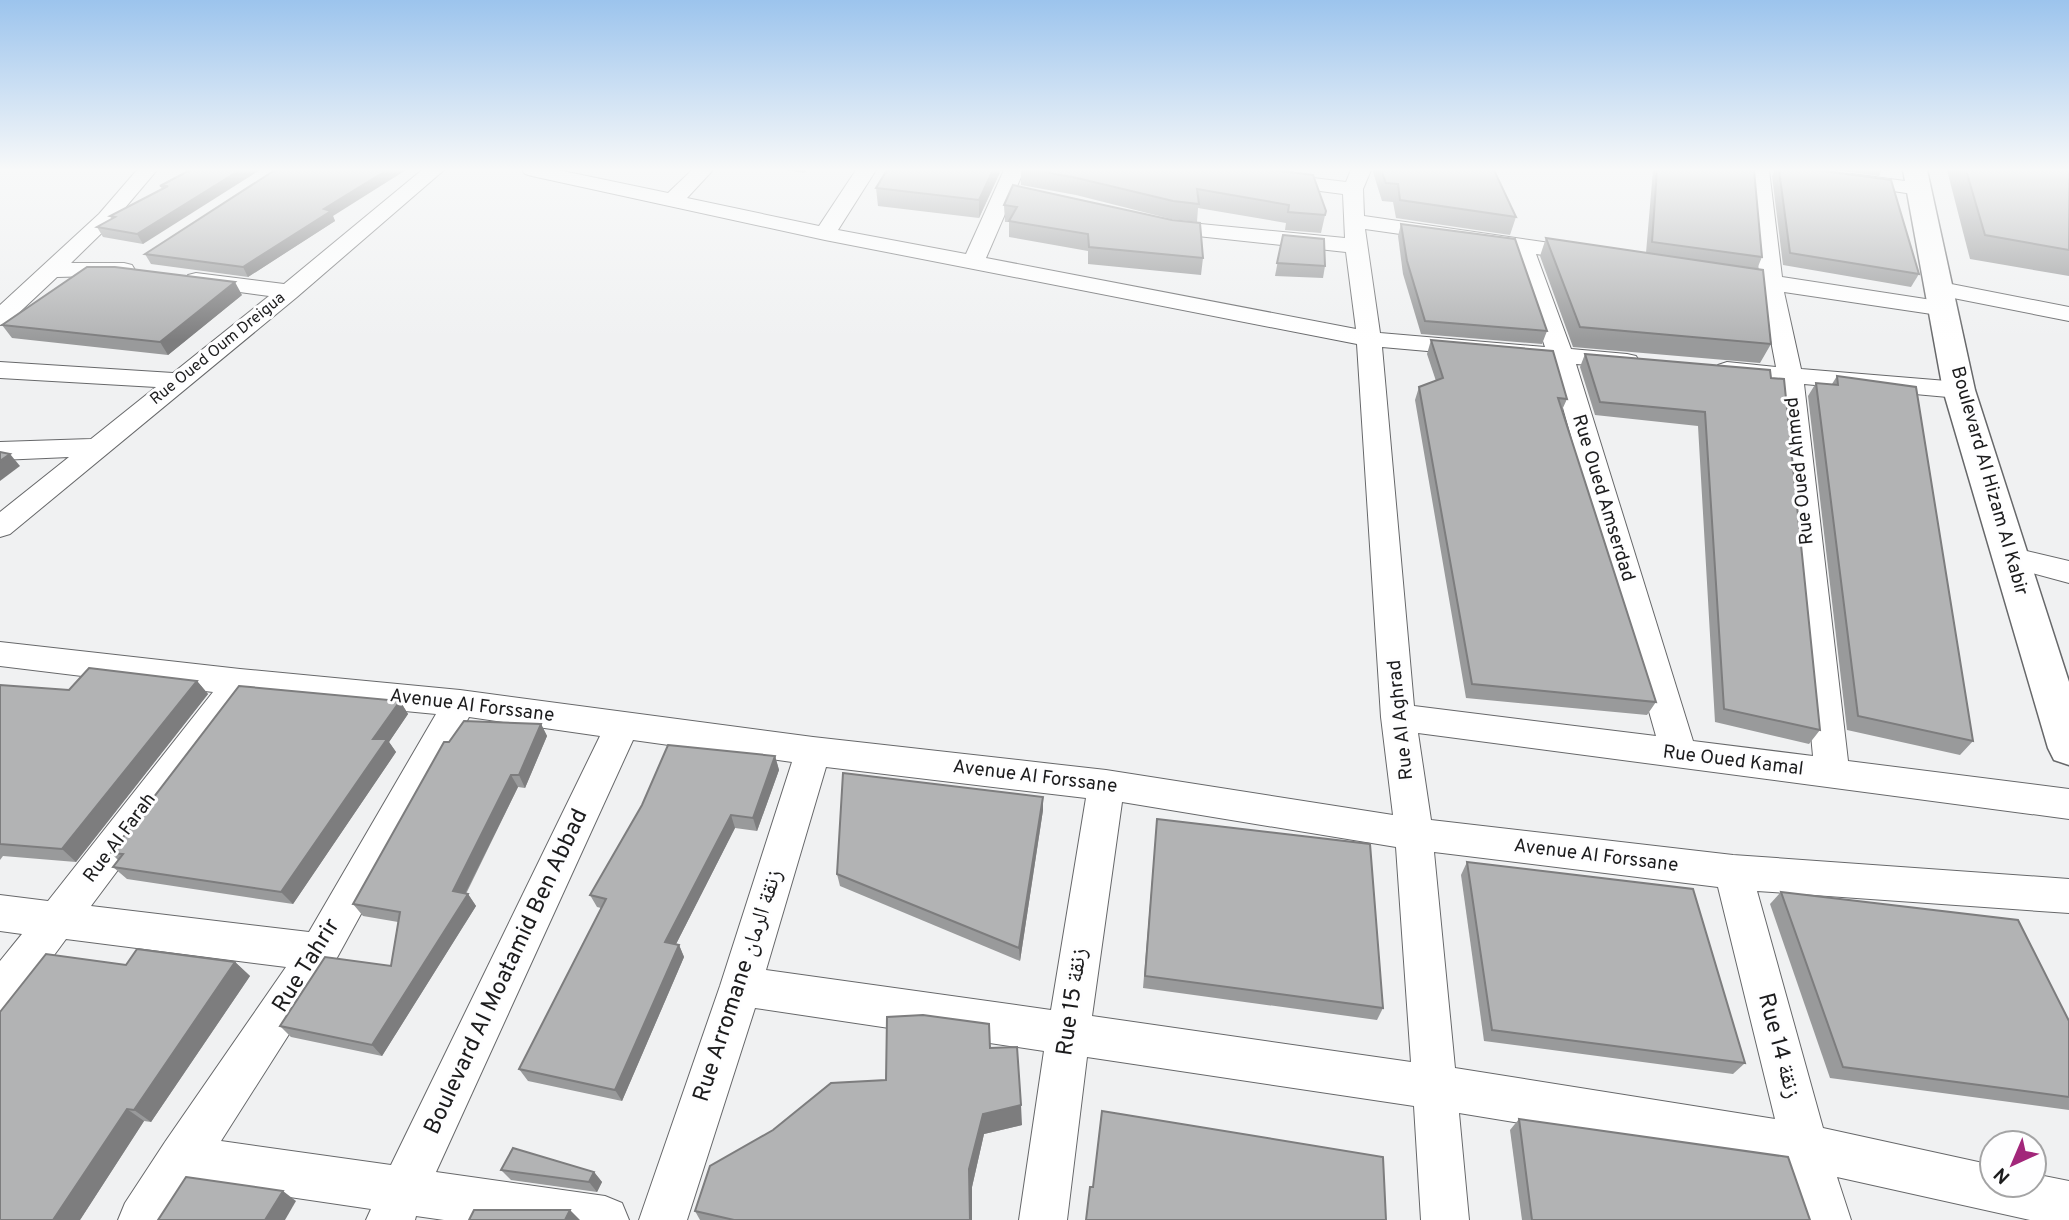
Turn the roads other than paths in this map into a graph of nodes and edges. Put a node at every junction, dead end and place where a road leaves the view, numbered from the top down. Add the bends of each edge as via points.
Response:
1 (97, 227) edge
2 (366, 227) edge
3 (793, 227) edge
4 (830, 227) edge
5 (989, 227) edge
6 (1358, 227) edge
7 (1447, 227) edge
8 (1765, 227) edge
9 (1927, 227) edge
10 (825, 234) junction
11 (1522, 244) junction
12 (1612, 258) edge
13 (973, 263) junction
14 (148, 265) edge
15 (53, 270) junction
16 (178, 277) edge
17 (1731, 277) edge
18 (1771, 283) junction
19 (289, 292) junction
20 (1943, 299) junction
21 (2069, 314) edge
22 (0, 318) edge
23 (1369, 339) junction
24 (1561, 356) junction
25 (1656, 364) edge
26 (1709, 369) edge
27 (0, 370) edge
28 (1790, 376) junction
29 (178, 381) junction
30 (1959, 390) junction
31 (96, 447) junction
32 (0, 451) edge
33 (0, 527) edge
34 (2011, 557) junction
35 (2069, 572) edge
36 (0, 654) edge
37 (240, 682) junction
38 (460, 704) junction
39 (1398, 717) junction
40 (623, 724) junction
41 (2069, 748) edge
42 (813, 751) junction
43 (1679, 754) junction
44 (1832, 773) junction
45 (1106, 785) junction
46 (2069, 804) edge
47 (1415, 834) junction
48 (1732, 872) junction
49 (2069, 896) edge
50 (0, 913) edge
51 (58, 920) junction
52 (319, 952) junction
53 (741, 986) junction
54 (0, 994) edge
55 (1068, 1034) junction
56 (1433, 1087) junction
57 (1805, 1147) junction
58 (181, 1158) junction
59 (2069, 1205) edge
60 (397, 1206) edge
61 (142, 1220) edge
62 (605, 1220) edge
63 (663, 1220) edge
64 (1044, 1220) edge
65 (1445, 1220) edge
66 (1827, 1220) edge

1 - 15 street
2 - 19 street, Rue Oued Oum Dreigua
3 - 10 street
4 - 10 street
5 - 13 street
6 - 23 street, Rue Al Aghrad
7 - 11 street
8 - 18 street, Rue Oued Ahmed
9 - 20 street, Boulevard Al Hizam Al Kabir
10 - 13 street
11 - 12 street
11 - 24 street, Rue Oued Amserdad
13 - 23 street
14 - 15 street via 123,270
15 - 22 street
16 - 19 street
17 - 18 street
18 - 20 street
18 - 28 street, Rue Oued Ahmed
19 - 29 street, Rue Oued Oum Dreigua
20 - 21 street
20 - 30 street, Boulevard Al Hizam Al Kabir
23 - 24 street
23 - 39 street, Rue Al Aghrad
24 - 25 street
24 - 43 street, Rue Oued Amserdad
26 - 28 street
27 - 29 street
28 - 30 street
28 - 44 street, Rue Oued Ahmed
29 - 31 street, Rue Oued Oum Dreigua
30 - 34 street, Boulevard Al Hizam Al Kabir
31 - 32 street
31 - 33 street, Rue Oued Oum Dreigua
34 - 35 street
34 - 41 street, Boulevard Al Hizam Al Kabir
36 - 37 street, Avenue Al Forssane
37 - 38 street, Avenue Al Forssane
37 - 51 street, Rue Al Farah
38 - 40 street, Avenue Al Forssane
38 - 52 street, Rue Tahrir
39 - 43 street, Rue Oued Kamal
39 - 47 street, Rue Al Aghrad
40 - 42 street, Avenue Al Forssane
40 - 60 street, Boulevard Al Moatamid Ben Abbad
42 - 45 street, Avenue Al Forssane
42 - 53 street, Rue Arromane زنقة الرمان
43 - 44 street, Rue Oued Kamal
44 - 46 street, Rue Oued Kamal
45 - 47 street, Avenue Al Forssane
45 - 55 street, Rue 15 زنقة
47 - 48 street, Avenue Al Forssane
47 - 56 street, Rue Al Aghrad
48 - 49 street, Avenue Al Forssane
48 - 57 street, Rue 14 زنقة
50 - 51 street
51 - 52 street
51 - 54 street, Rue Al Farah
52 - 58 street, Rue Tahrir
53 - 55 street
53 - 63 street, Rue Arromane زنقة الرمان
55 - 56 street
55 - 64 street, Rue 15 زنقة
56 - 57 street
56 - 65 street, Rue Al Aghrad
57 - 59 street
57 - 66 street, Rue 14 زنقة
58 - 60 street
58 - 61 street, Rue Tahrir
60 - 62 street

